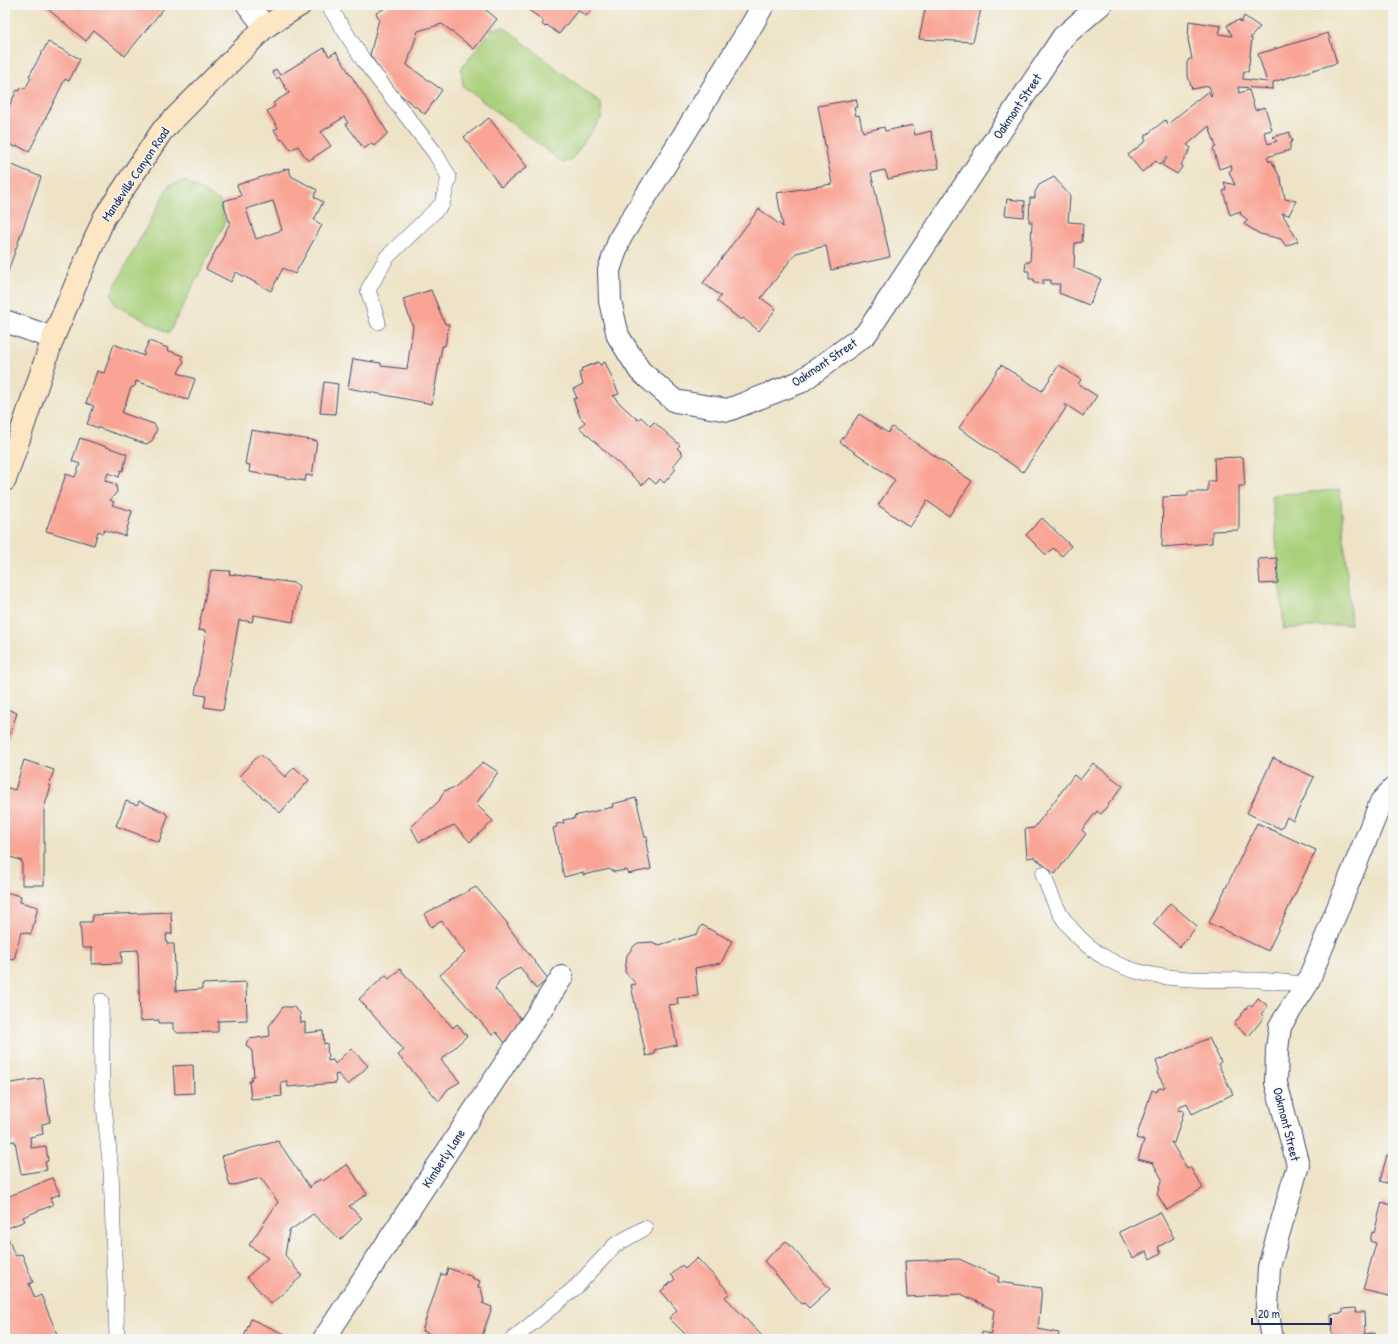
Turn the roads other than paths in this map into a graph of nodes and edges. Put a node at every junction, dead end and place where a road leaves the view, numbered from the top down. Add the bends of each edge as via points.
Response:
1 (248, 5) edge
2 (300, 5) edge
3 (328, 5) edge
4 (763, 5) edge
5 (1100, 5) edge
6 (265, 27) junction
7 (5, 321) edge
8 (378, 322) dead end
9 (53, 338) junction
10 (5, 480) edge
11 (1393, 789) edge
12 (1043, 874) dead end
13 (562, 977) dead end
14 (1307, 984) junction
15 (101, 1001) dead end
16 (645, 1228) dead end
17 (117, 1339) edge
18 (324, 1339) edge
19 (513, 1339) edge
20 (1272, 1339) edge

1 - 6 street
2 - 6 street, Mandeville Canyon Road
3 - 8 lane via 364,61 435,153 449,177 442,204 387,257 368,290
4 - 5 street, Oakmont Street via 620,238 608,270 610,301 618,336 640,371 675,401 728,410 800,382 866,334 1063,37
6 - 9 street, Mandeville Canyon Road via 162,131 104,218
7 - 9 street
9 - 10 street, Mandeville Canyon Road
11 - 14 street, Oakmont Street via 1381,802
12 - 14 lane via 1064,921 1088,946 1119,966 1158,977
13 - 18 street, Kimberly Lane
14 - 20 street, Oakmont Street via 1280,1026 1277,1050 1276,1083 1298,1165 1269,1267 1267,1308
15 - 17 lane via 102,1087 111,1171
16 - 19 lane via 615,1245 576,1287

